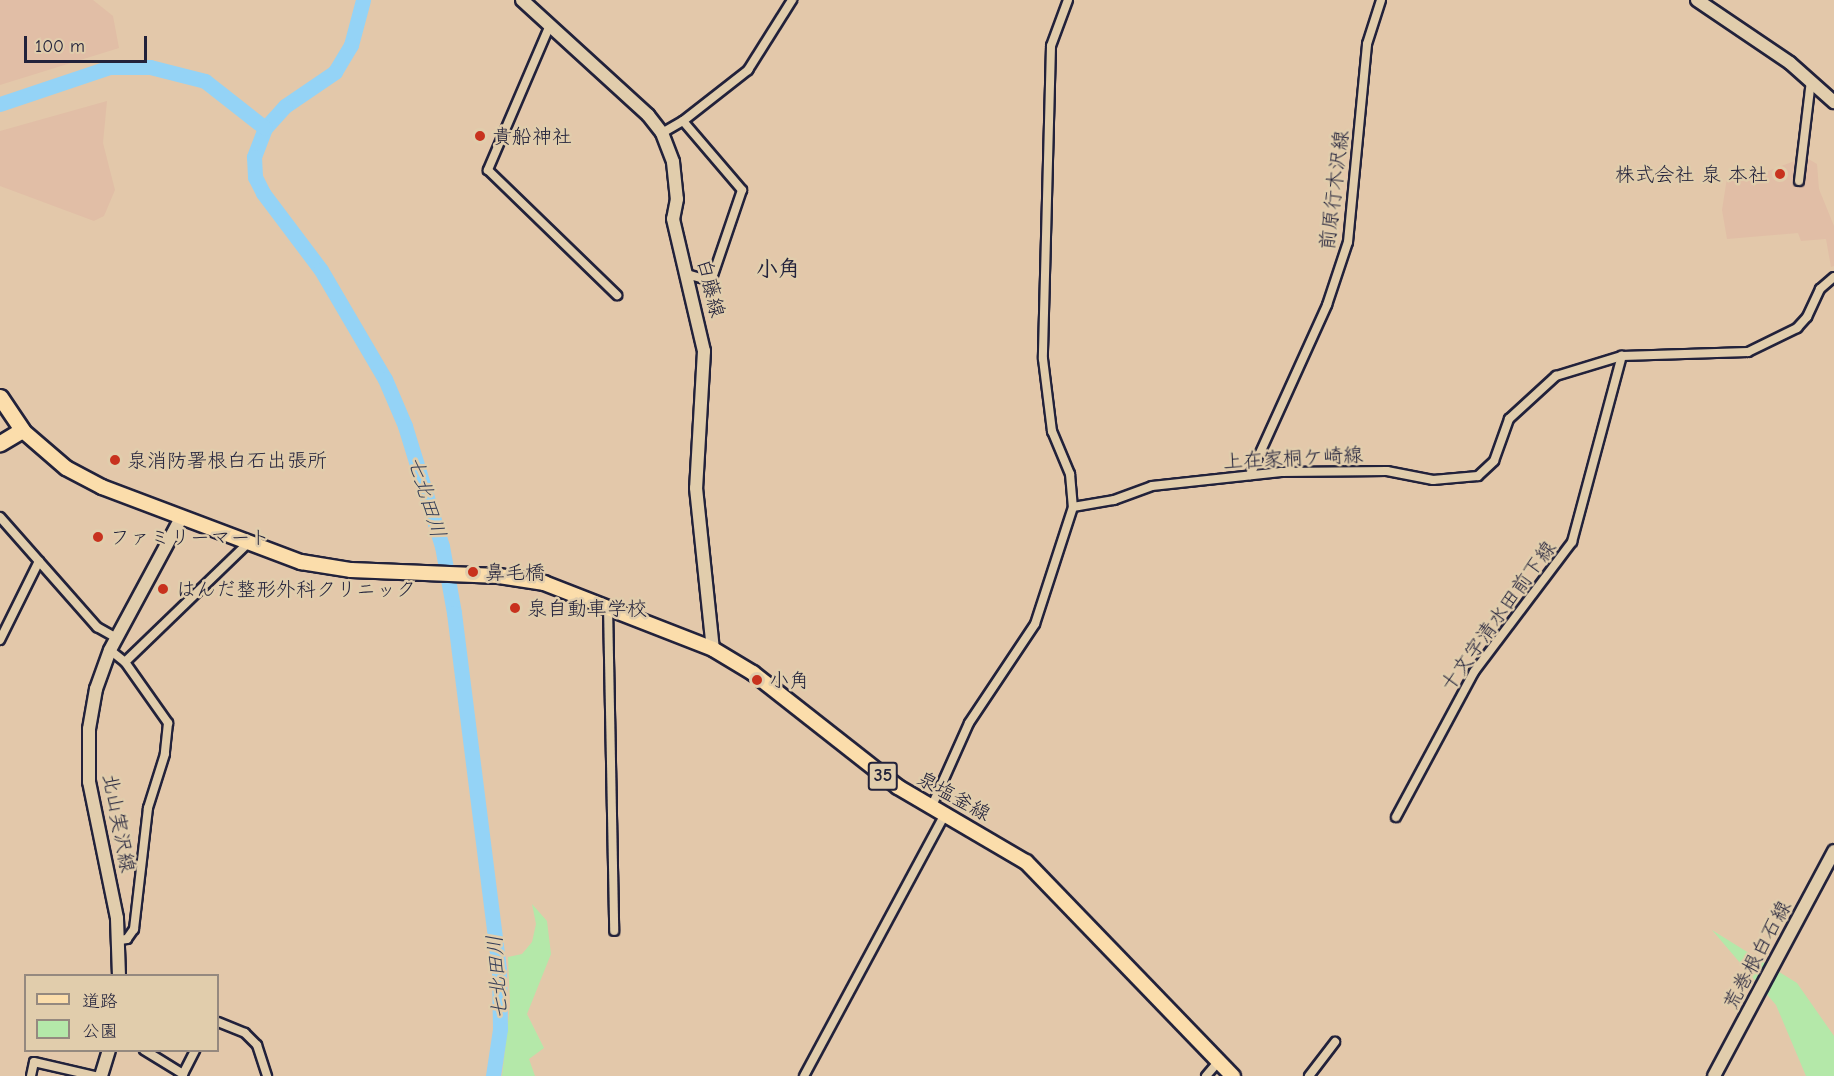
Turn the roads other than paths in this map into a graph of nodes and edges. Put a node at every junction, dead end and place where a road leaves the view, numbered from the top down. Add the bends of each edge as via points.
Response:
1 (522, 0) edge
2 (792, 0) edge
3 (1068, 0) edge
4 (1381, 0) edge
5 (1697, 0) edge
6 (550, 25) junction
7 (1811, 81) junction
8 (1834, 102) edge
9 (683, 121) junction
10 (662, 133) junction
11 (1799, 181) dead end
12 (687, 274) junction
13 (1834, 277) edge
14 (617, 295) dead end
15 (1622, 356) junction
16 (0, 397) edge
17 (22, 430) junction
18 (0, 443) edge
19 (1250, 475) junction
20 (1073, 507) junction
21 (0, 517) edge
22 (181, 518) junction
23 (247, 544) junction
24 (39, 561) junction
25 (608, 605) junction
26 (117, 638) junction
27 (0, 640) edge
28 (713, 649) junction
29 (110, 650) junction
30 (125, 662) junction
31 (931, 808) junction
32 (944, 816) junction
33 (1396, 817) dead end
34 (1834, 851) edge
35 (614, 931) dead end
36 (120, 940) junction
37 (119, 974) edge
38 (219, 1023) edge
39 (1335, 1042) dead end
40 (108, 1052) edge
41 (147, 1052) edge
42 (194, 1052) edge
43 (1218, 1062) junction
44 (31, 1076) edge
45 (95, 1076) edge
46 (101, 1076) edge
47 (267, 1076) edge
48 (804, 1076) edge
49 (1206, 1076) edge
50 (1233, 1076) edge
51 (1309, 1076) edge
52 (1714, 1076) edge

1 - 6 street, 白藤線
2 - 9 street via 748,70
3 - 20 street via 1051,46 1044,359 1052,431 1070,474
4 - 19 street, 前原行木沢線 via 1367,44 1348,242 1327,305
5 - 7 street
6 - 10 street, 白藤線
6 - 14 street via 509,129 488,170
7 - 8 street
7 - 11 street
9 - 10 street
9 - 12 street via 742,190 711,281
10 - 12 street, 白藤線 via 677,181 673,219
12 - 28 street, 白藤線 via 704,351 696,488
13 - 15 street, 上在家桐ケ崎線 via 1820,289 1808,317 1797,328 1748,352
15 - 19 street, 上在家桐ケ崎線 via 1556,376 1535,392 1509,418 1494,461 1478,476 1433,480 1387,471 1335,469
15 - 33 street, 十文字清水田前下線 via 1572,542 1474,672
16 - 17 highway
17 - 18 highway
17 - 22 main road, 35 via 84,479
19 - 20 street, 上在家桐ケ崎線 via 1152,486 1114,500
20 - 31 street via 1035,624 969,723
21 - 24 street
22 - 23 main road, 35
22 - 26 street, 北山実沢線
23 - 25 main road, 泉塩釜線 / 35 via 301,562 544,583
23 - 30 street
24 - 26 street via 97,627
24 - 27 street
25 - 28 main road, 泉塩釜線 / 35
25 - 35 street
26 - 29 street, 北山実沢線
28 - 31 main road, 泉塩釜線 / 35 via 753,674 898,787
29 - 30 street
29 - 36 street, 北山実沢線 via 93,706 88,757 95,817
30 - 36 street via 168,723 165,754 148,808 134,929 127,939
31 - 32 main road, 泉塩釜線 / 35
32 - 43 main road, 泉塩釜線 / 35 via 1026,862
32 - 48 street
34 - 52 street, 荒巻根白石線
36 - 37 street, 北山実沢線
38 - 47 street via 251,1039 265,1063
39 - 51 street
40 - 46 street
41 - 42 street via 183,1074
43 - 49 street
43 - 50 main road, 泉塩釜線 / 35
44 - 45 street via 34,1062

